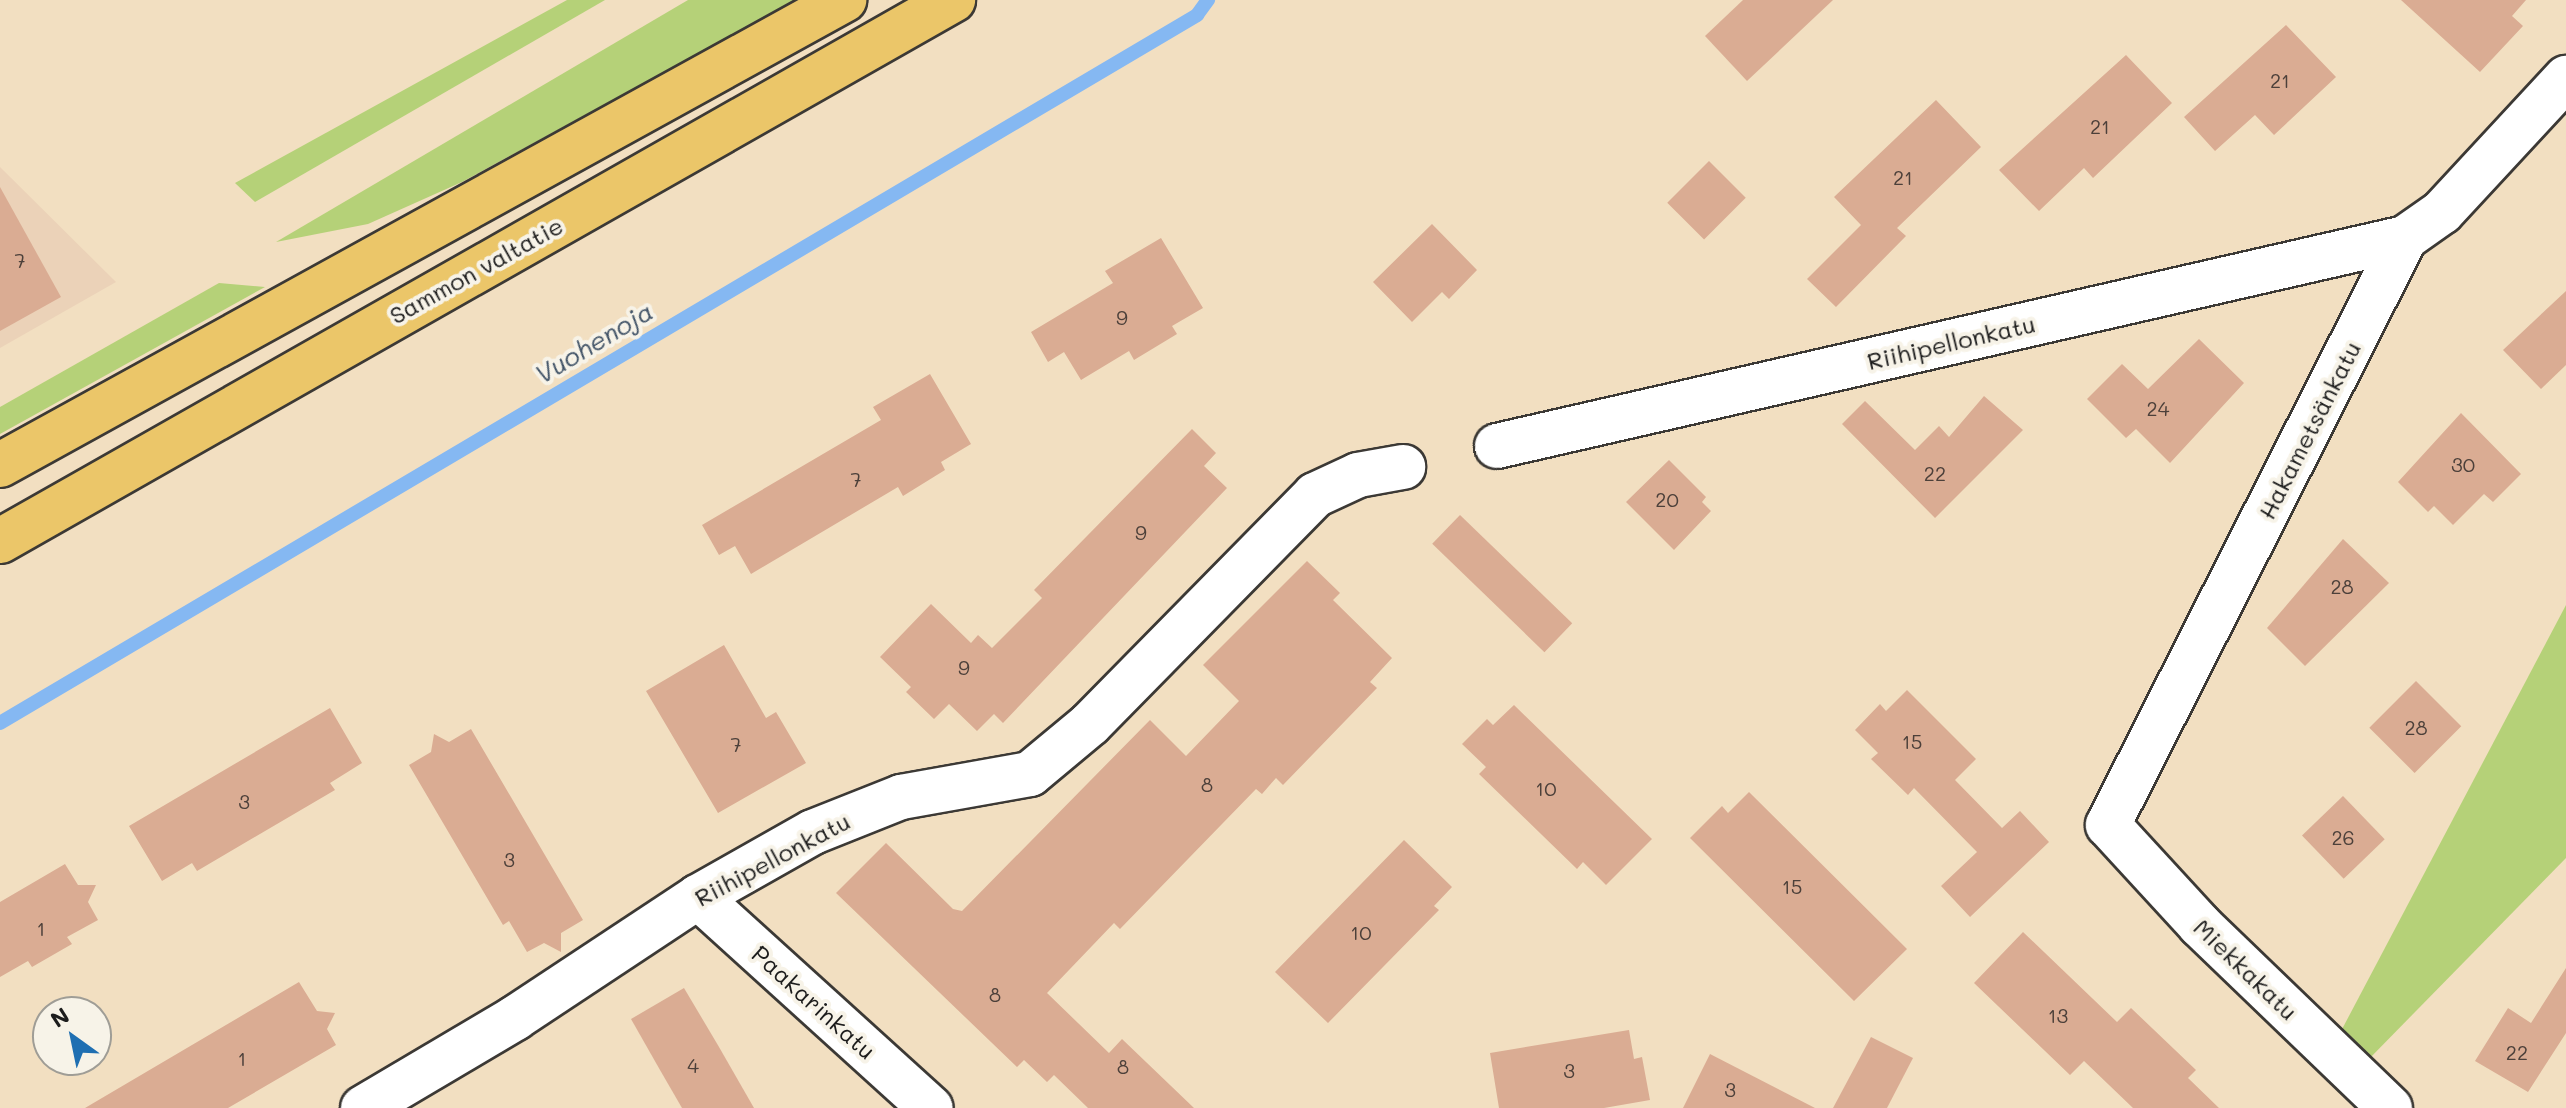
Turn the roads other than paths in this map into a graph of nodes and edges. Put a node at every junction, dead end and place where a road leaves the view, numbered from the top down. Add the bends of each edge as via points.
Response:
1 (844, 0) edge
2 (953, 0) edge
3 (2566, 78) edge
4 (2405, 238) junction
5 (1497, 446) dead end
6 (0, 465) edge
7 (1403, 467) dead end
8 (0, 541) edge
9 (2108, 825) joint
10 (698, 897) junction
11 (363, 1108) edge
12 (931, 1108) edge
13 (2390, 1108) edge

1 - 6 main road
2 - 8 main road, Sammon valtatie
3 - 4 street, Hakametsänkatu via 2442,212
4 - 5 street, Riihipellonkatu
4 - 9 street, Hakametsänkatu
7 - 10 street, Riihipellonkatu via 1358,475 1315,495 1090,724 1030,774 901,797 813,832
9 - 13 street, Miekkakatu via 2200,925
10 - 11 street, Riihipellonkatu via 515,1018
10 - 12 street, Paakarinkatu

